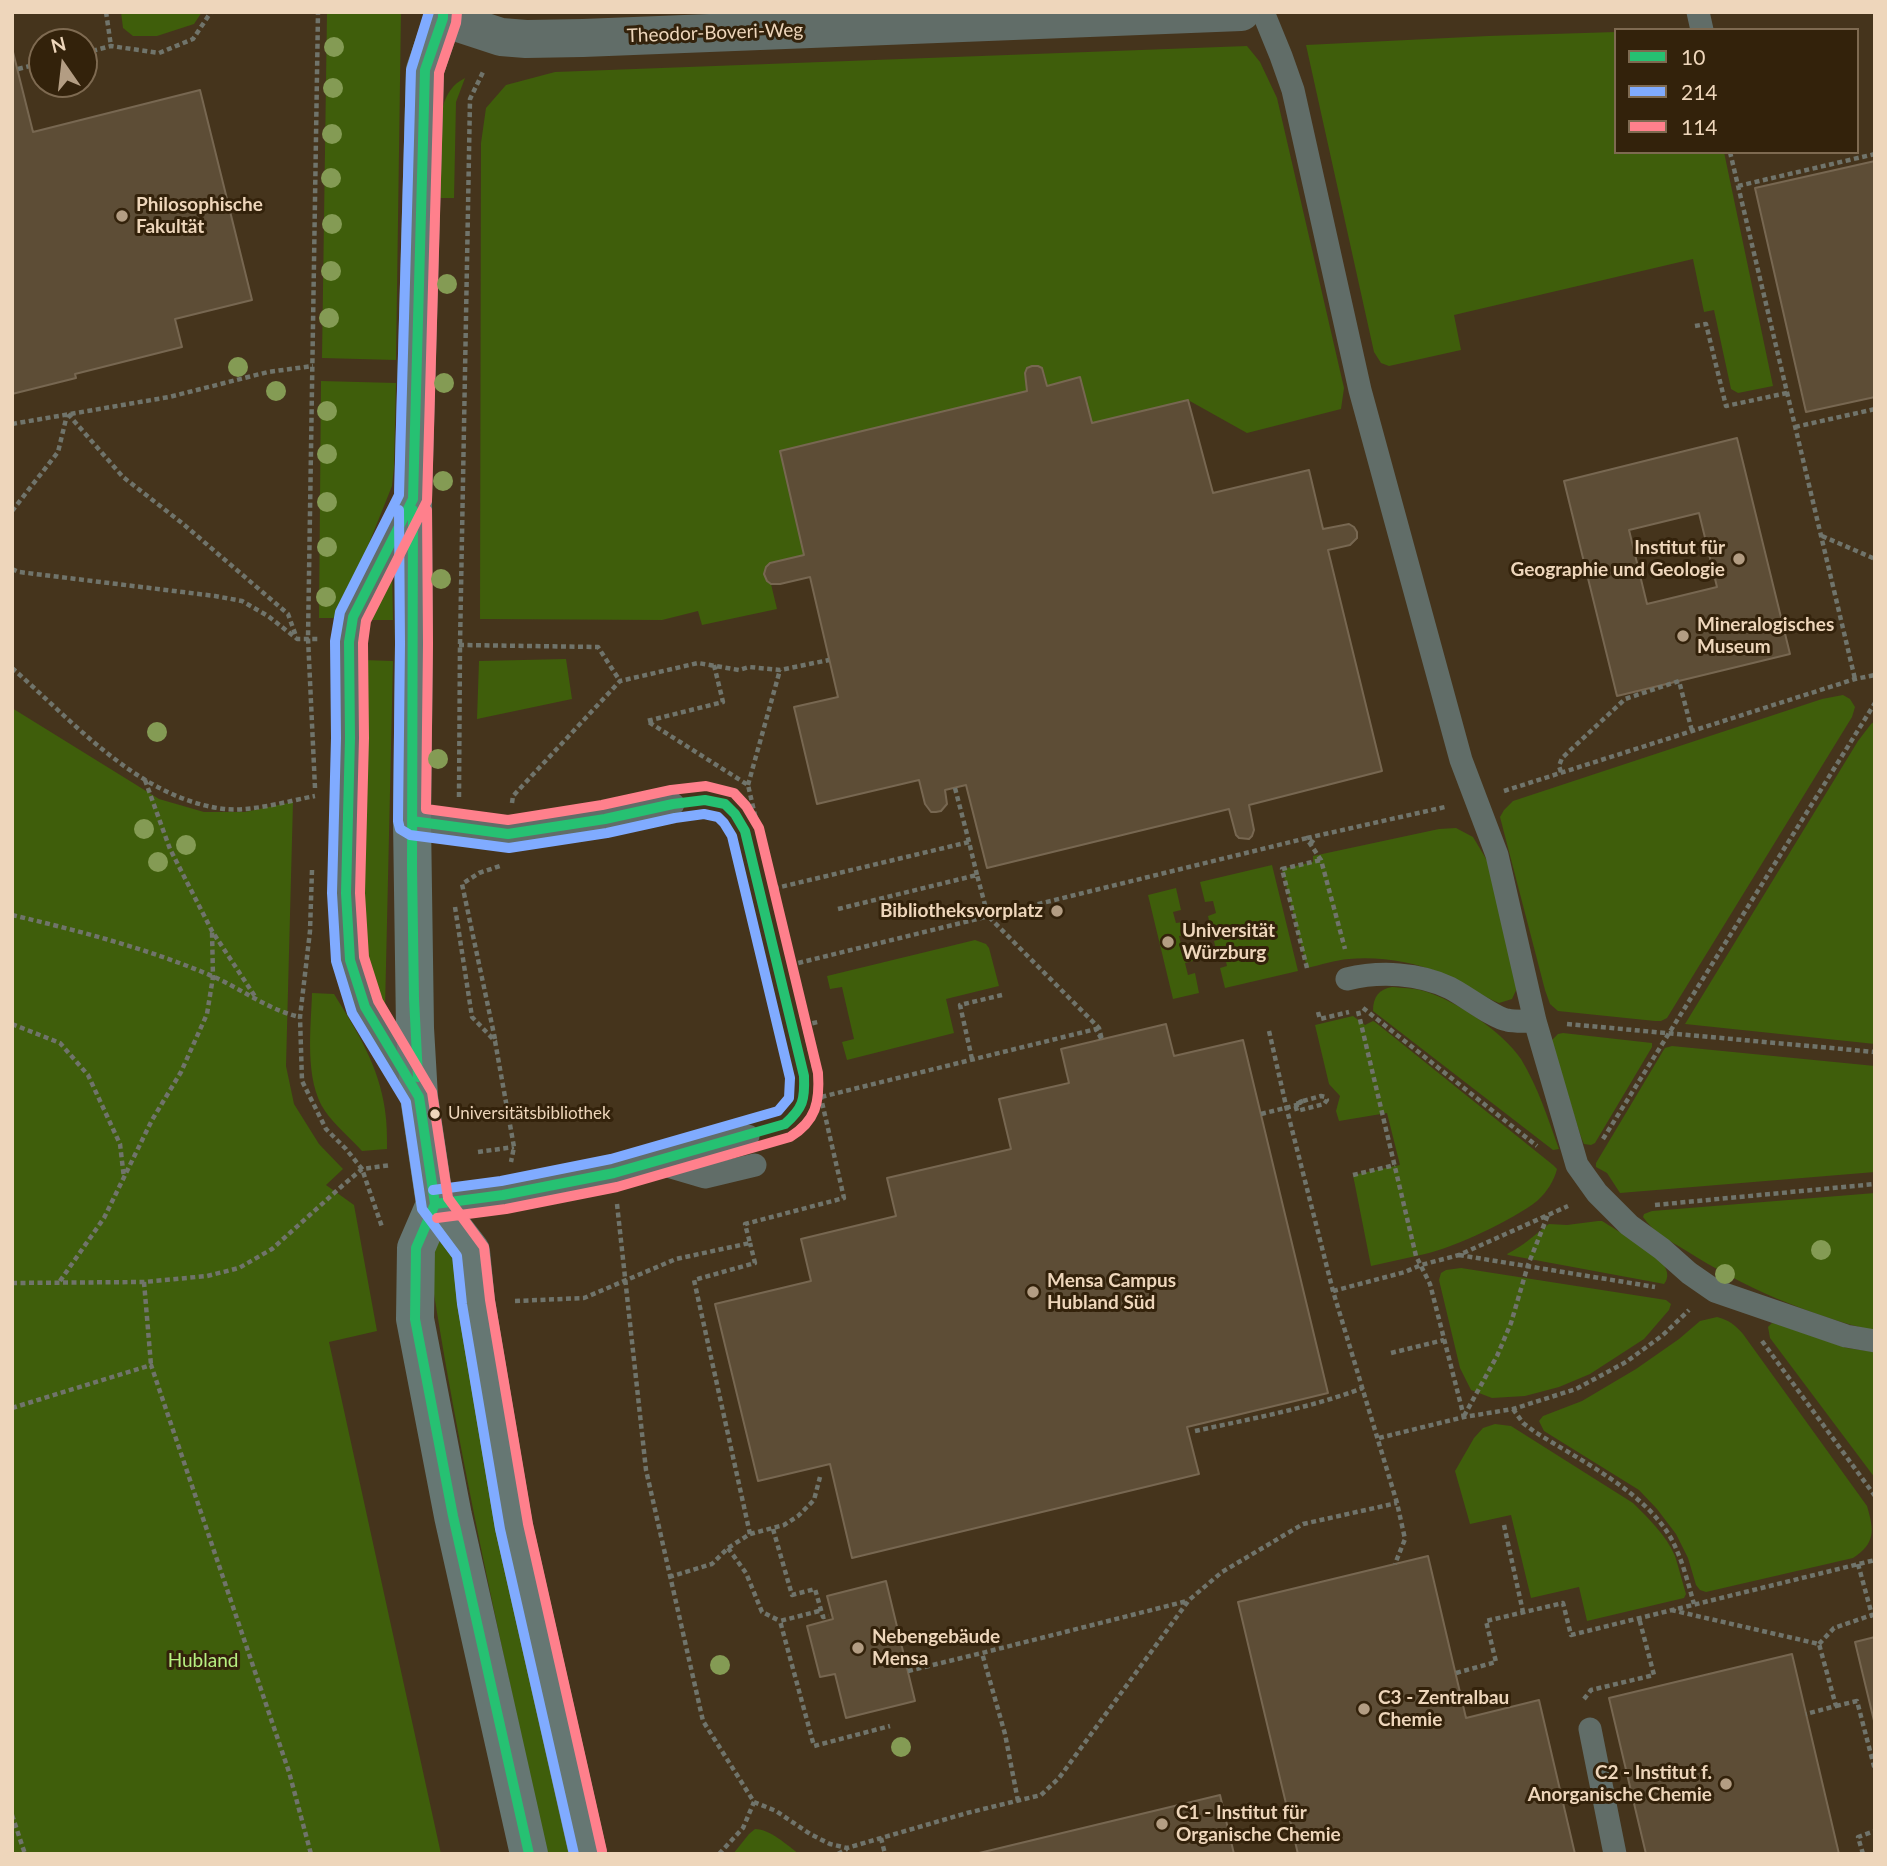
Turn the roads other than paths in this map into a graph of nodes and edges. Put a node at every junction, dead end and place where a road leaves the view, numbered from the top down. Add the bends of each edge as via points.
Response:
1 (1241, 12) edge
2 (1263, 12) edge
3 (443, 15) edge
4 (413, 499) junction
5 (673, 804) dead end
6 (412, 821) junction
7 (1352, 978) road end
8 (1535, 1021) junction
9 (419, 1097) junction
10 (748, 1136) dead end
11 (654, 1162) junction
12 (755, 1165) dead end
13 (435, 1204) junction
14 (1875, 1341) edge
15 (1590, 1728) dead end
16 (529, 1854) edge
17 (588, 1854) edge
18 (1615, 1854) edge

1 - 3 street, Theodor-Boveri-Weg via 526,39 501,37
2 - 8 lane via 1293,90 1360,390 1461,760 1497,855
3 - 4 street via 425,70
4 - 6 street
4 - 9 lane via 353,617 346,892 350,960 365,1007
5 - 6 lane via 508,834
6 - 9 street
7 - 8 lane via 1392,974 1421,978 1448,987 1504,1020
8 - 14 lane via 1577,1165 1629,1225 1715,1291 1846,1336
9 - 13 street
10 - 11 lane
11 - 12 lane via 705,1177
11 - 13 lane via 503,1195
13 - 16 street via 416,1248 415,1319 453,1516
13 - 17 street via 471,1251 514,1527
15 - 18 lane

